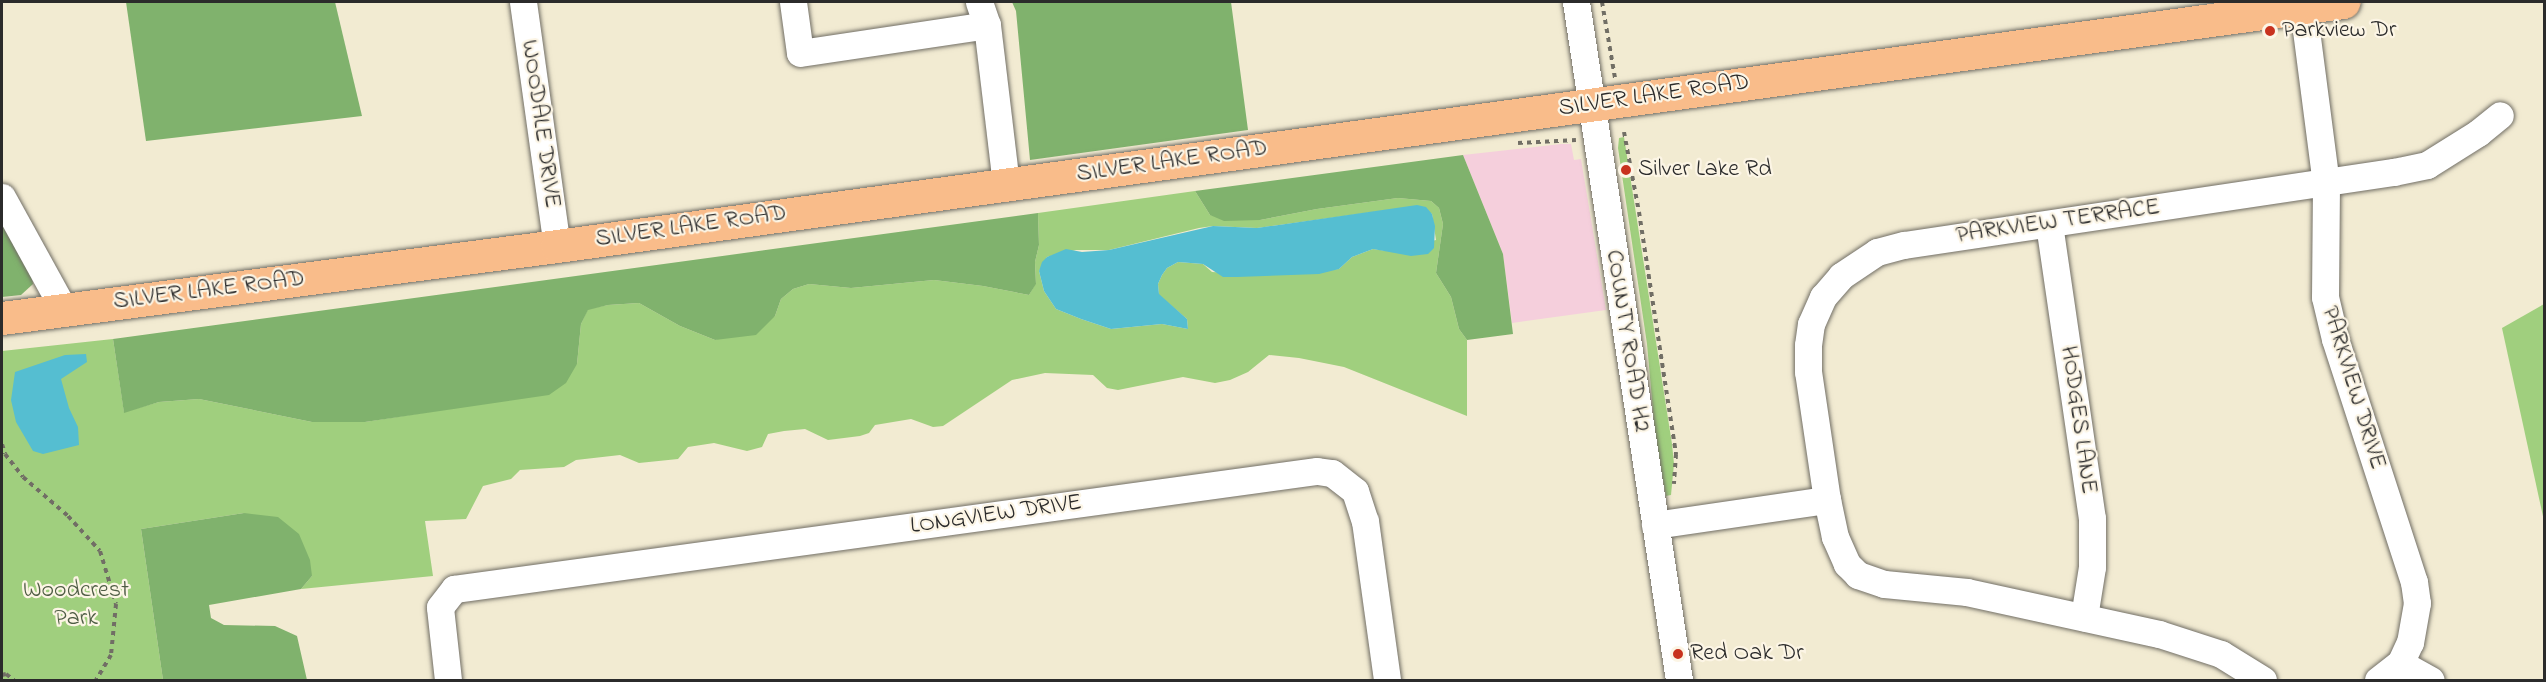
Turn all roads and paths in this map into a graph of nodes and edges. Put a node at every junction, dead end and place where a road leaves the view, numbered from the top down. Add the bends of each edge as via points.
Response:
1 (523, 2) edge
2 (793, 2) edge
3 (1576, 2) edge
4 (2343, 2) edge
5 (2303, 7) junction
6 (983, 13) edge
7 (1591, 104) junction
8 (2500, 115) dead end
9 (1624, 132) dead end
10 (2326, 184) junction
11 (1006, 185) junction
12 (2, 197) edge
13 (2049, 224) junction
14 (557, 246) junction
15 (64, 310) junction
16 (2, 318) edge
17 (2, 444) edge
18 (1827, 500) junction
19 (1665, 524) junction
20 (2084, 617) junction
21 (2400, 663) junction
22 (2, 675) edge
23 (14, 681) edge
24 (96, 681) edge
25 (448, 681) edge
26 (1386, 681) edge
27 (1679, 681) edge
28 (2263, 681) edge
29 (2378, 681) edge
30 (2431, 681) edge

1 - 14 street, WOODALE DRIVE
2 - 6 street via 800,53
3 - 7 street, COUNTY ROAD H2
4 - 5 main road, SILVER LAKE ROAD
5 - 7 main road, SILVER LAKE ROAD
5 - 10 street, PARKVIEW DRIVE
6 - 11 street
7 - 11 main road, SILVER LAKE ROAD
7 - 19 street, COUNTY ROAD H2
8 - 10 street, PARKVIEW TERRACE via 2427,165
9 - 19 path via 1640,212 1676,454
10 - 13 street, PARKVIEW TERRACE
10 - 21 street, PARKVIEW DRIVE via 2328,307 2338,350 2414,582 2417,603 2410,642
11 - 14 main road, SILVER LAKE ROAD
12 - 15 street
13 - 18 street, PARKVIEW TERRACE via 1904,244 1877,252 1842,276 1823,297 1811,324 1808,372
13 - 20 street, HODGES LANE via 2092,518 2092,567
14 - 15 main road, SILVER LAKE ROAD
15 - 16 main road, SILVER LAKE ROAD
17 - 24 path via 22,477 68,516 100,551 116,604 111,655
18 - 19 street
18 - 20 street via 1834,537 1847,564 1858,575 1869,580 1967,592
19 - 27 street, COUNTY ROAD H2
20 - 28 street via 2159,634 2221,654
21 - 29 street, PARKVIEW DRIVE
21 - 30 street
22 - 23 path
25 - 26 street, LONGVIEW DRIVE via 440,607 454,588 1317,471 1332,473 1355,491 1365,521

